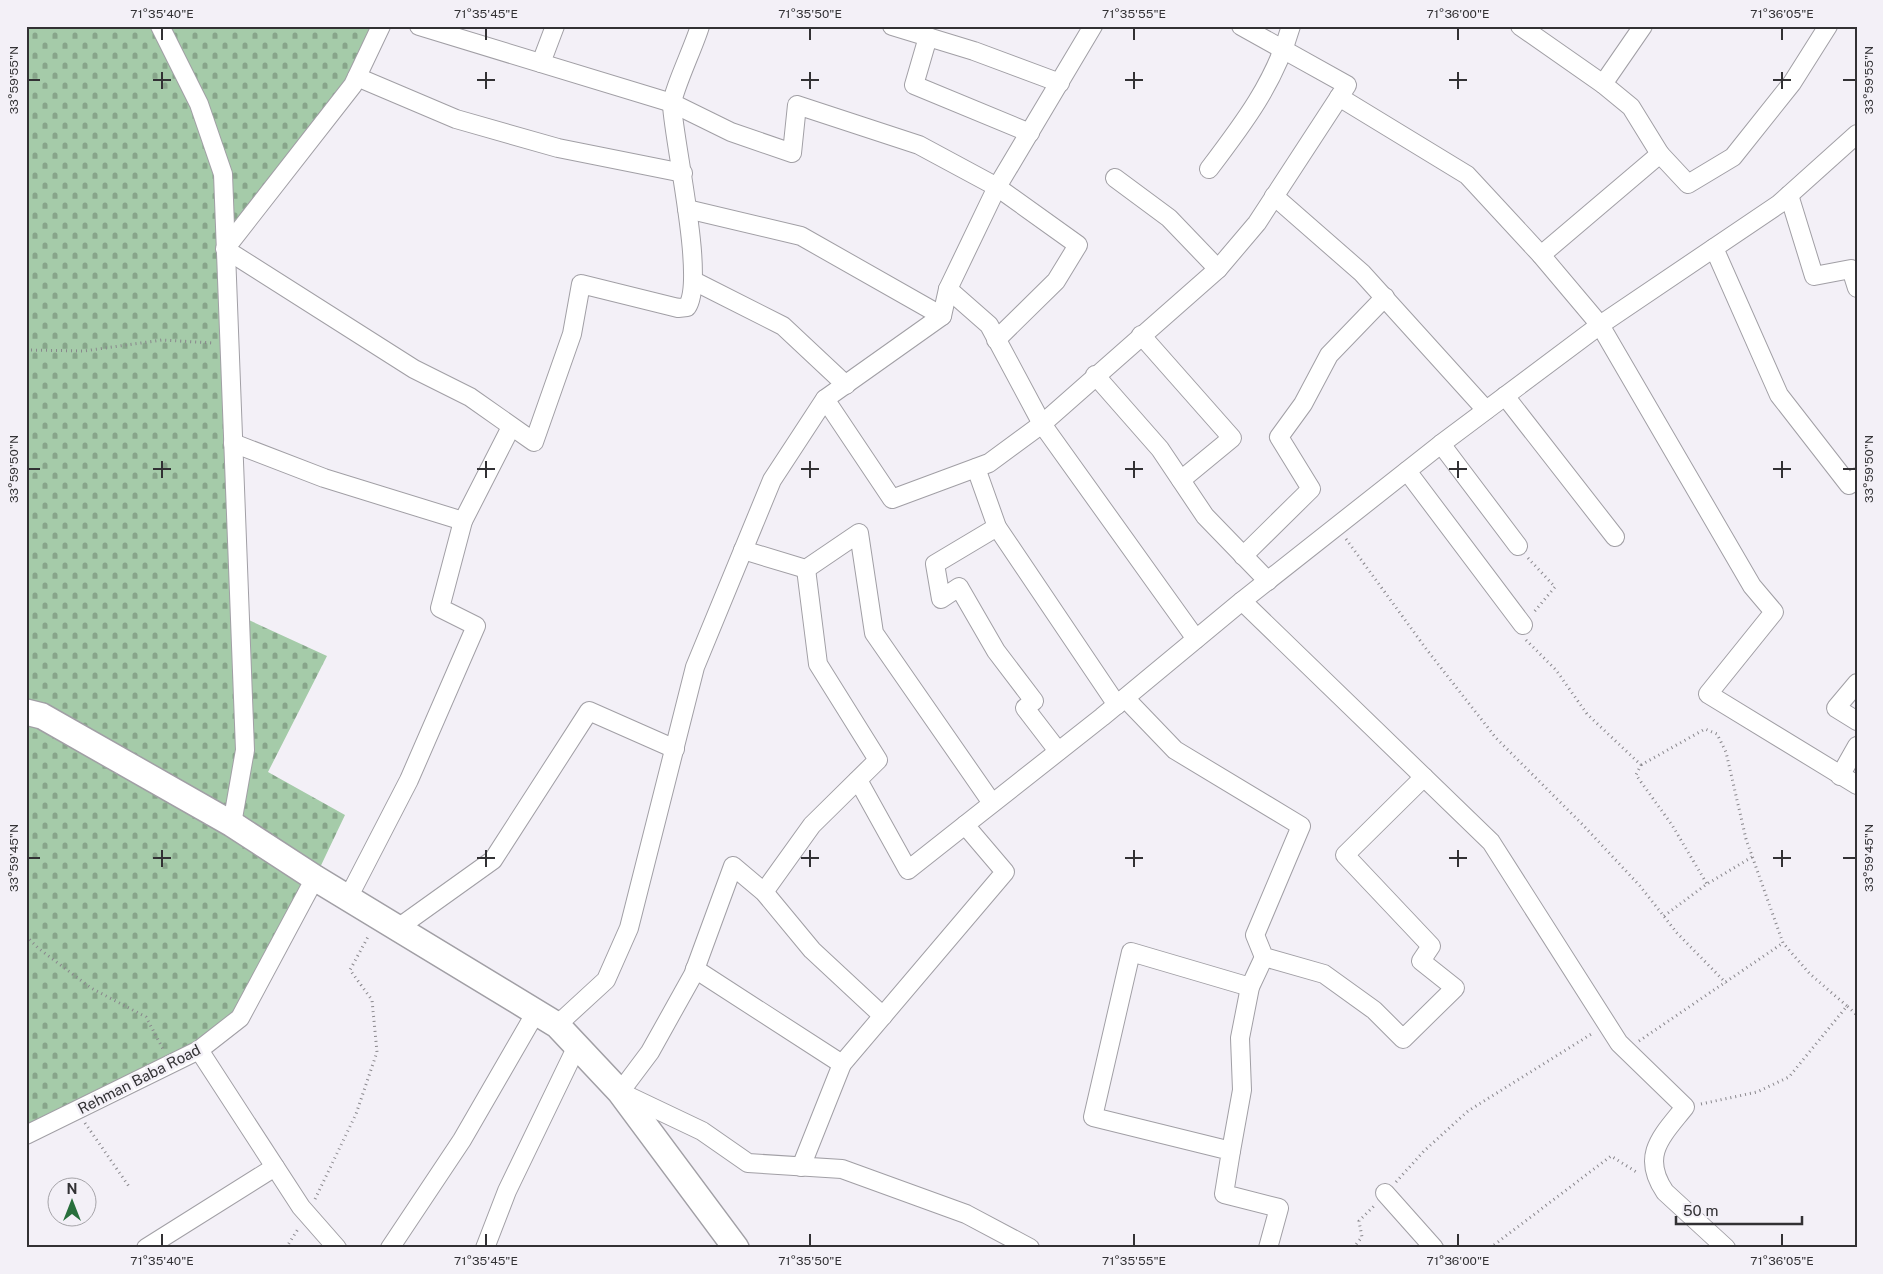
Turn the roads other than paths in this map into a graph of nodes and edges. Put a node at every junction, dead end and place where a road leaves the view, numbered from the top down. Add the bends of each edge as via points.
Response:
1 (160, 26) edge
2 (381, 26) edge
3 (419, 26) edge
4 (555, 26) edge
5 (700, 26) edge
6 (1093, 26) edge
7 (1241, 26) edge
8 (1291, 26) edge
9 (1520, 26) edge
10 (1643, 26) edge
11 (1828, 26) edge
12 (896, 27) edge
13 (928, 37) junction
14 (1284, 50) junction
15 (541, 63) junction
16 (357, 77) junction
17 (1060, 83) junction
18 (1603, 84) junction
19 (1339, 97) junction
20 (672, 103) junction
21 (1030, 133) junction
22 (1857, 134) edge
23 (1660, 154) junction
24 (1210, 169) dead end
25 (683, 173) junction
26 (1114, 178) dead end
27 (997, 187) junction
28 (1789, 195) junction
29 (1274, 196) junction
30 (687, 209) junction
31 (1714, 248) junction
32 (225, 249) junction
33 (1542, 255) junction
34 (1218, 269) junction
35 (694, 281) junction
36 (1857, 288) edge
37 (948, 289) junction
38 (1385, 297) junction
39 (942, 316) junction
40 (1600, 324) junction
41 (1141, 335) junction
42 (996, 340) junction
43 (1095, 375) junction
44 (846, 385) junction
45 (1505, 396) junction
46 (824, 399) junction
47 (1486, 410) junction
48 (1042, 424) junction
49 (511, 427) junction
50 (233, 443) junction
51 (1441, 444) junction
52 (976, 468) junction
53 (1407, 471) junction
54 (1857, 477) edge
55 (1181, 480) junction
56 (463, 521) junction
57 (997, 526) junction
58 (1615, 537) dead end
59 (1518, 546) road end
60 (743, 550) junction
61 (1243, 556) junction
62 (806, 569) junction
63 (1268, 581) junction
64 (1242, 601) junction
65 (1522, 625) road end
66 (1196, 639) junction
67 (1857, 683) edge
68 (1121, 702) junction
69 (26, 712) edge
70 (1857, 721) edge
71 (1857, 746) edge
72 (675, 749) junction
73 (1058, 751) junction
74 (1840, 776) junction
75 (1424, 777) junction
76 (858, 780) junction
77 (1857, 785) edge
78 (992, 803) junction
79 (232, 824) junction
80 (965, 824) junction
81 (316, 878) junction
82 (764, 892) junction
83 (348, 898) junction
84 (388, 922) junction
85 (1264, 957) junction
86 (695, 969) junction
87 (1250, 987) junction
88 (536, 1012) junction
89 (883, 1016) junction
90 (557, 1025) junction
91 (577, 1046) junction
92 (200, 1050) junction
93 (842, 1064) junction
94 (620, 1092) junction
95 (26, 1135) edge
96 (1231, 1151) junction
97 (275, 1167) junction
98 (801, 1167) junction
99 (1385, 1193) road end
100 (146, 1248) edge
101 (337, 1248) edge
102 (390, 1248) edge
103 (485, 1248) edge
104 (736, 1248) edge
105 (1030, 1248) edge
106 (1268, 1248) edge
107 (1434, 1248) edge
108 (1726, 1248) edge

1 - 32 street via 200,104 223,174
2 - 16 street
3 - 15 street
4 - 15 street
5 - 20 street
6 - 17 street
7 - 14 street
8 - 14 street
9 - 18 street
10 - 18 street
11 - 23 street via 1792,83 1734,157 1688,184
12 - 13 street
13 - 17 street
13 - 21 street via 914,85
14 - 19 street via 1347,85
14 - 24 street via 1257,105
15 - 20 street
16 - 25 street via 456,119 558,148
16 - 32 street
17 - 21 street
18 - 23 street via 1631,107
19 - 29 street
19 - 33 street via 1467,175
20 - 25 street
20 - 27 street via 731,132 792,153 797,105 918,145
21 - 27 street
22 - 28 street
23 - 33 street
25 - 30 street
26 - 34 street via 1169,218
27 - 37 street
27 - 42 street via 1078,245 1056,281
28 - 31 street
28 - 36 street via 1814,276 1851,269
29 - 34 street via 1257,223
29 - 38 street
30 - 35 street
30 - 39 street via 801,236
31 - 40 street
31 - 54 street via 1779,395 1849,485
32 - 49 street via 414,368 470,397
32 - 50 street
33 - 40 street
34 - 41 street
35 - 44 street via 783,326
35 - 49 street via 692,300 687,307 678,308 581,284 572,334 534,442
37 - 39 street
37 - 42 street via 988,325
38 - 47 street
38 - 61 street via 1329,355 1279,437 1311,489
39 - 44 street
40 - 45 street
40 - 74 street via 1752,586 1774,612 1708,694
41 - 43 street
41 - 55 street via 1232,438
42 - 48 street
43 - 48 street
43 - 55 street via 1160,449
44 - 46 street
45 - 47 street
45 - 58 street
46 - 52 street via 892,499
46 - 60 street via 772,480
47 - 51 street
48 - 52 street via 989,463
48 - 66 street
49 - 56 street
50 - 56 street via 324,478
50 - 79 street via 245,750
51 - 53 street
51 - 59 street
52 - 57 street
53 - 63 street
53 - 65 street
55 - 61 street via 1205,516
56 - 83 street via 440,608 476,626 408,780
57 - 68 street
57 - 73 street via 935,564 941,599 959,587 996,651 1034,701 1025,708
60 - 62 street
60 - 72 street via 696,667
61 - 63 street
62 - 76 street via 818,664 878,760
62 - 78 street via 859,533 874,633
63 - 64 street
64 - 66 street
64 - 75 street
66 - 68 street
67 - 70 street via 1836,708
68 - 73 street
68 - 85 street via 1175,750 1301,826 1255,935
69 - 79 main road via 42,716
71 - 74 street
72 - 84 street via 589,711 492,860
72 - 90 street via 629,928 606,980
73 - 78 street
74 - 77 street
75 - 85 street via 1346,855 1431,946 1421,961 1455,988 1403,1039 1374,1010 1324,974
75 - 108 street via 1491,842 1619,1043 1685,1108 1657,1142 1654,1171 1662,1187
76 - 80 street via 908,870
76 - 82 street via 812,825
78 - 80 street
79 - 81 main road
80 - 89 street via 1005,872
81 - 83 main road
81 - 92 street, Rehman Baba Road via 240,1018
82 - 86 street via 733,866
82 - 89 street via 812,950
83 - 84 main road
84 - 88 main road
85 - 87 street
86 - 93 street
86 - 94 street via 650,1052
87 - 96 street via 1240,1038 1242,1090
87 - 96 street via 1131,952 1093,1117
88 - 90 main road
88 - 102 street via 462,1140
89 - 93 street
90 - 91 main road
91 - 94 main road
91 - 103 street via 508,1191
92 - 95 street, Rehman Baba Road
92 - 97 street
93 - 98 street
94 - 98 street via 702,1131 748,1163
94 - 104 main road
96 - 106 street via 1224,1194 1279,1208
97 - 100 street
97 - 101 street
98 - 105 street via 842,1169 966,1214
99 - 107 street

